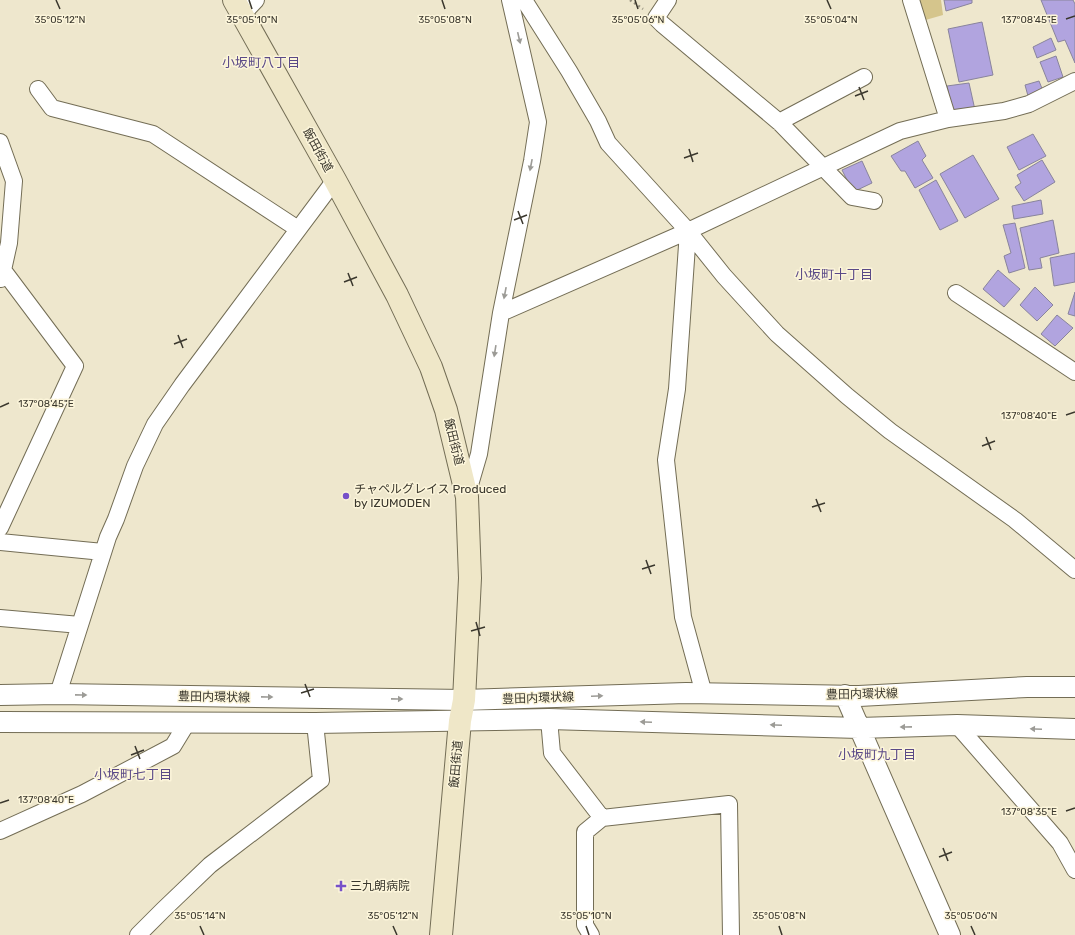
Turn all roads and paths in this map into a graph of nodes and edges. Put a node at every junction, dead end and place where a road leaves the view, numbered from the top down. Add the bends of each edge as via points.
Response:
1 (510, 0) edge
2 (524, 0) edge
3 (668, 0) edge
4 (911, 0) edge
5 (244, 5) edge
6 (864, 77) dead end
7 (1075, 81) edge
8 (38, 89) dead end
9 (948, 119) junction
10 (779, 122) junction
11 (0, 142) edge
12 (824, 167) junction
13 (335, 180) junction
14 (874, 201) dead end
15 (298, 229) junction
16 (688, 231) junction
17 (1, 276) edge
18 (956, 293) dead end
19 (501, 313) junction
20 (1075, 372) edge
21 (467, 497) junction
22 (0, 528) edge
23 (0, 542) edge
24 (103, 552) junction
25 (1075, 570) edge
26 (0, 618) edge
27 (80, 625) junction
28 (1075, 687) edge
29 (58, 694) junction
30 (704, 694) junction
31 (0, 695) edge
32 (845, 695) junction
33 (462, 710) junction
34 (549, 719) junction
35 (0, 722) edge
36 (187, 723) junction
37 (315, 723) junction
38 (957, 725) junction
39 (859, 728) junction
40 (1075, 729) edge
41 (602, 818) junction
42 (0, 831) edge
43 (1075, 870) edge
44 (138, 935) edge
45 (441, 935) edge
46 (591, 935) edge
47 (731, 935) edge
48 (950, 935) edge

1 -> 19 street via 538,122
2 - 16 street via 591,108 608,144
3 - 10 street via 656,18
4 - 9 street
5 - 13 main road, 飯田街道
6 - 10 street
7 - 9 street via 1029,104 1004,111
8 - 15 street via 52,108 153,134
9 - 12 street via 900,131
10 - 12 street
11 - 17 street via 14,181 9,243
12 - 14 street via 852,197
12 - 16 street
13 - 15 street
13 - 21 main road, 飯田街道 via 431,367 446,410
15 - 24 street via 155,424 135,466
16 - 19 street
16 - 25 street via 724,276 777,334 847,396 1015,520
16 - 30 street via 677,389 666,460 683,618
17 - 22 street via 75,366
18 - 20 street
19 -> 21 street via 479,454
21 - 33 main road, 飯田街道 via 470,578
23 - 24 street
24 - 27 street
26 - 27 street
27 - 29 street
28 - 32 street, 豊田内環状線
29 - 31 street, 豊田内環状線
29 -> 33 street, 豊田内環状線
30 - 32 street, 豊田内環状線
33 -> 30 street, 豊田内環状線
32 - 39 street
33 - 34 street, 豊田内環状線
33 - 37 street, 豊田内環状線
33 - 45 main road, 飯田街道
39 -> 34 street, 豊田内環状線
34 - 41 street via 552,753
35 - 36 street, 豊田内環状線
36 - 37 street, 豊田内環状線
36 - 42 street via 173,746 82,794
37 - 44 street via 321,780 210,865
38 -> 39 street, 豊田内環状線
40 -> 38 street, 豊田内環状線
38 - 43 street via 1060,843
39 - 48 street
41 - 46 street via 585,832 585,925
41 - 47 street via 729,804

